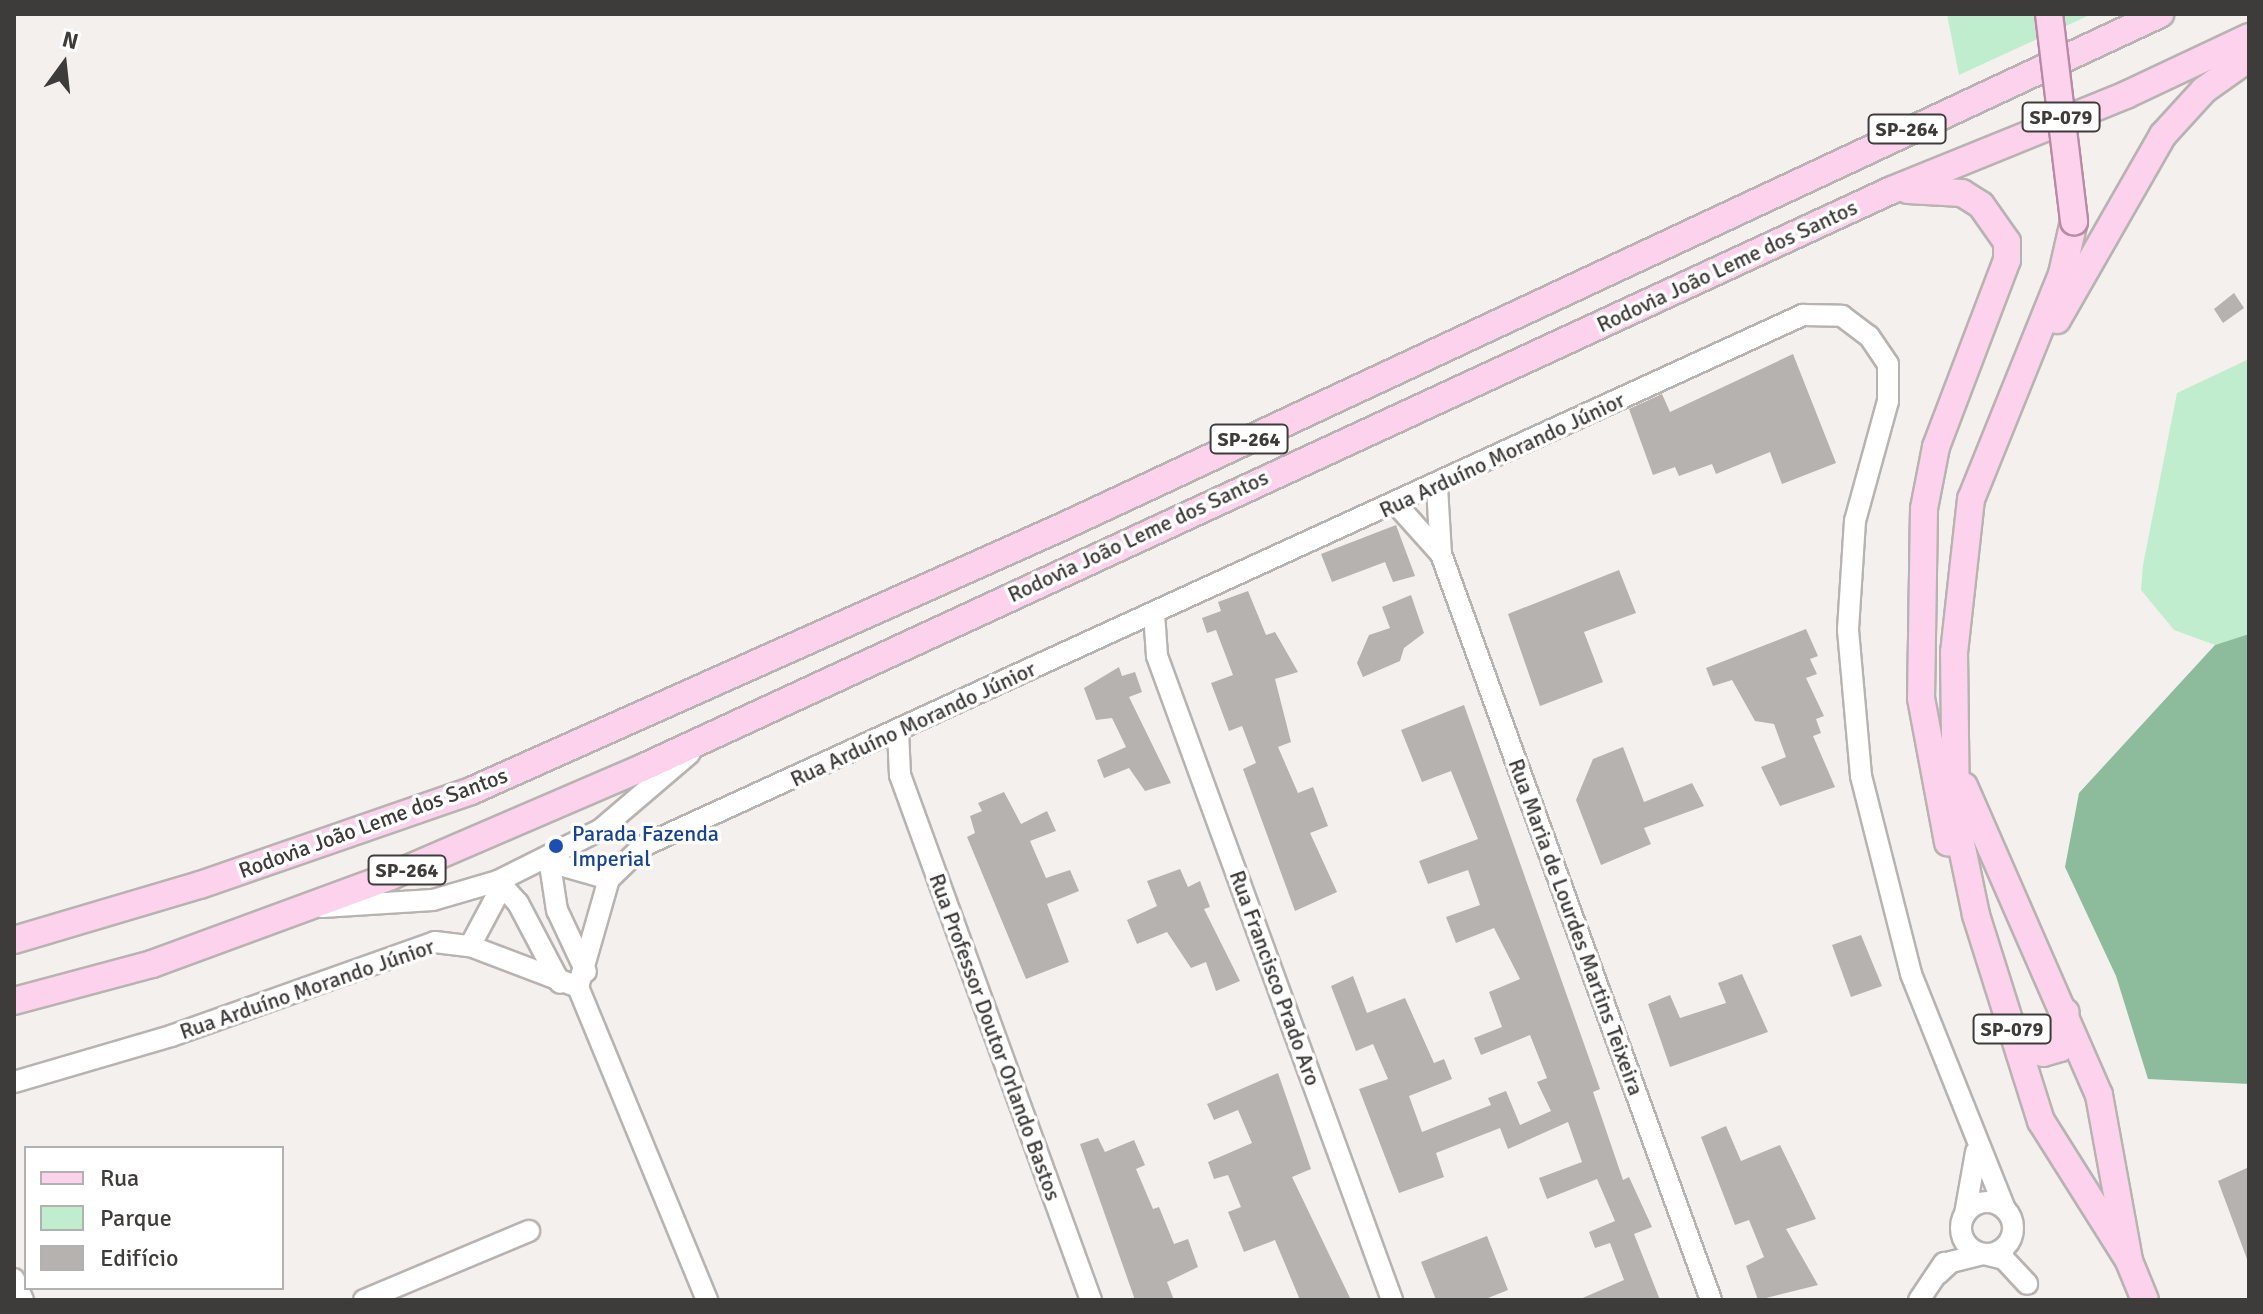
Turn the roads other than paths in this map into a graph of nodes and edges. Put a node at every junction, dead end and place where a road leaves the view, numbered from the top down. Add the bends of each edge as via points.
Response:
1 (2049, 14) edge
2 (2153, 17) edge
3 (2249, 37) edge
4 (2249, 58) edge
5 (1892, 190) junction
6 (2010, 398) junction
7 (1437, 487) junction
8 (1397, 505) junction
9 (1441, 554) junction
10 (1154, 613) junction
11 (1131, 624) junction
12 (1157, 656) junction
13 (898, 731) junction
14 (709, 736) junction
15 (870, 743) junction
16 (900, 775) junction
17 (1959, 775) junction
18 (549, 860) junction
19 (609, 879) junction
20 (500, 884) junction
21 (306, 908) junction
22 (1976, 915) junction
23 (14, 940) edge
24 (470, 946) junction
25 (574, 981) junction
26 (14, 1001) edge
27 (2066, 1010) junction
28 (2010, 1023) junction
29 (14, 1082) edge
30 (1976, 1148) junction
31 (2005, 1209) junction
32 (1963, 1219) junction
33 (529, 1231) dead end
34 (2013, 1231) junction
35 (1984, 1254) junction
36 (2129, 1261) junction
37 (1938, 1274) junction
38 (14, 1279) edge
39 (2030, 1292) edge
40 (23, 1300) edge
41 (364, 1300) edge
42 (707, 1300) edge
43 (1091, 1300) edge
44 (1392, 1300) edge
45 (1711, 1300) edge
46 (1919, 1300) edge
47 (2145, 1300) edge

1 - 6 main road, SP-079, bridge via 2074,221 2062,274
2 - 23 main road, Rodovia João Leme dos Santos / SP-264 via 1064,526 471,791 200,885
3 - 5 main road, Rodovia João Leme dos Santos / SP-264
4 - 6 main road via 2204,90 2163,135
5 - 14 main road, Rodovia João Leme dos Santos / SP-264
5 - 22 main road via 1962,193 1981,205 2007,242 2007,260 1936,447 1924,509 1918,604 1921,698 1939,810
6 - 17 main road, SP-079 via 1971,499 1960,571 1954,681
7 - 8 street, Rua Arduíno Morando Júnior
7 - 9 street, Rua Maria de Lourdes Martins Teixeira
7 - 30 street, Rua Arduíno Morando Júnior via 1803,315 1842,316 1869,336 1888,364 1888,401 1855,521 1848,630 1861,776 1911,974
8 - 9 street, Rua Maria de Lourdes Martins Teixeira
8 - 10 street, Rua Arduíno Morando Júnior
9 - 45 street, Rua Maria de Lourdes Martins Teixeira
10 - 11 street, Rua Arduíno Morando Júnior
10 - 12 street, Rua Francisco Prado Aro
11 - 12 street, Rua Francisco Prado Aro
11 - 13 street, Rua Arduíno Morando Júnior
12 - 44 street, Rua Francisco Prado Aro
13 - 15 street, Rua Arduíno Morando Júnior
13 - 16 street, Rua Professor Doutor Orlando Bastos
14 - 18 street via 600,830
14 - 21 main road, Rodovia João Leme dos Santos / SP-264
15 - 16 street, Rua Professor Doutor Orlando Bastos
15 - 19 street, Rua Arduíno Morando Júnior via 643,846
16 - 43 street, Rua Professor Doutor Orlando Bastos
17 - 22 main road, SP-079 via 1956,819
17 - 27 main road, SP-079 via 2005,890
18 - 19 street
18 - 20 street
18 - 25 street
19 - 25 street
20 - 21 street via 408,904
20 - 24 street
20 - 25 street
21 - 26 main road, Rodovia João Leme dos Santos / SP-264 via 152,964
22 - 28 main road, SP-079
24 - 25 street, Rua Arduíno Morando Júnior
24 - 29 street, Rua Arduíno Morando Júnior via 435,942 171,1036
25 - 42 street
27 - 28 main road via 2060,1048 2043,1053
27 - 36 main road, SP-079 via 2099,1095
28 - 36 main road, SP-079 via 2041,1121
30 - 31 street
30 - 32 street
31 - 32 street via 1983,1203
31 - 34 street
32 - 35 street via 1964,1240
32 - 37 street
33 - 41 street
34 - 35 street via 2006,1245
34 - 39 street
35 - 37 street via 1951,1262
35 - 39 street via 2004,1259
36 - 47 main road, SP-079
37 - 46 street
38 - 40 street

